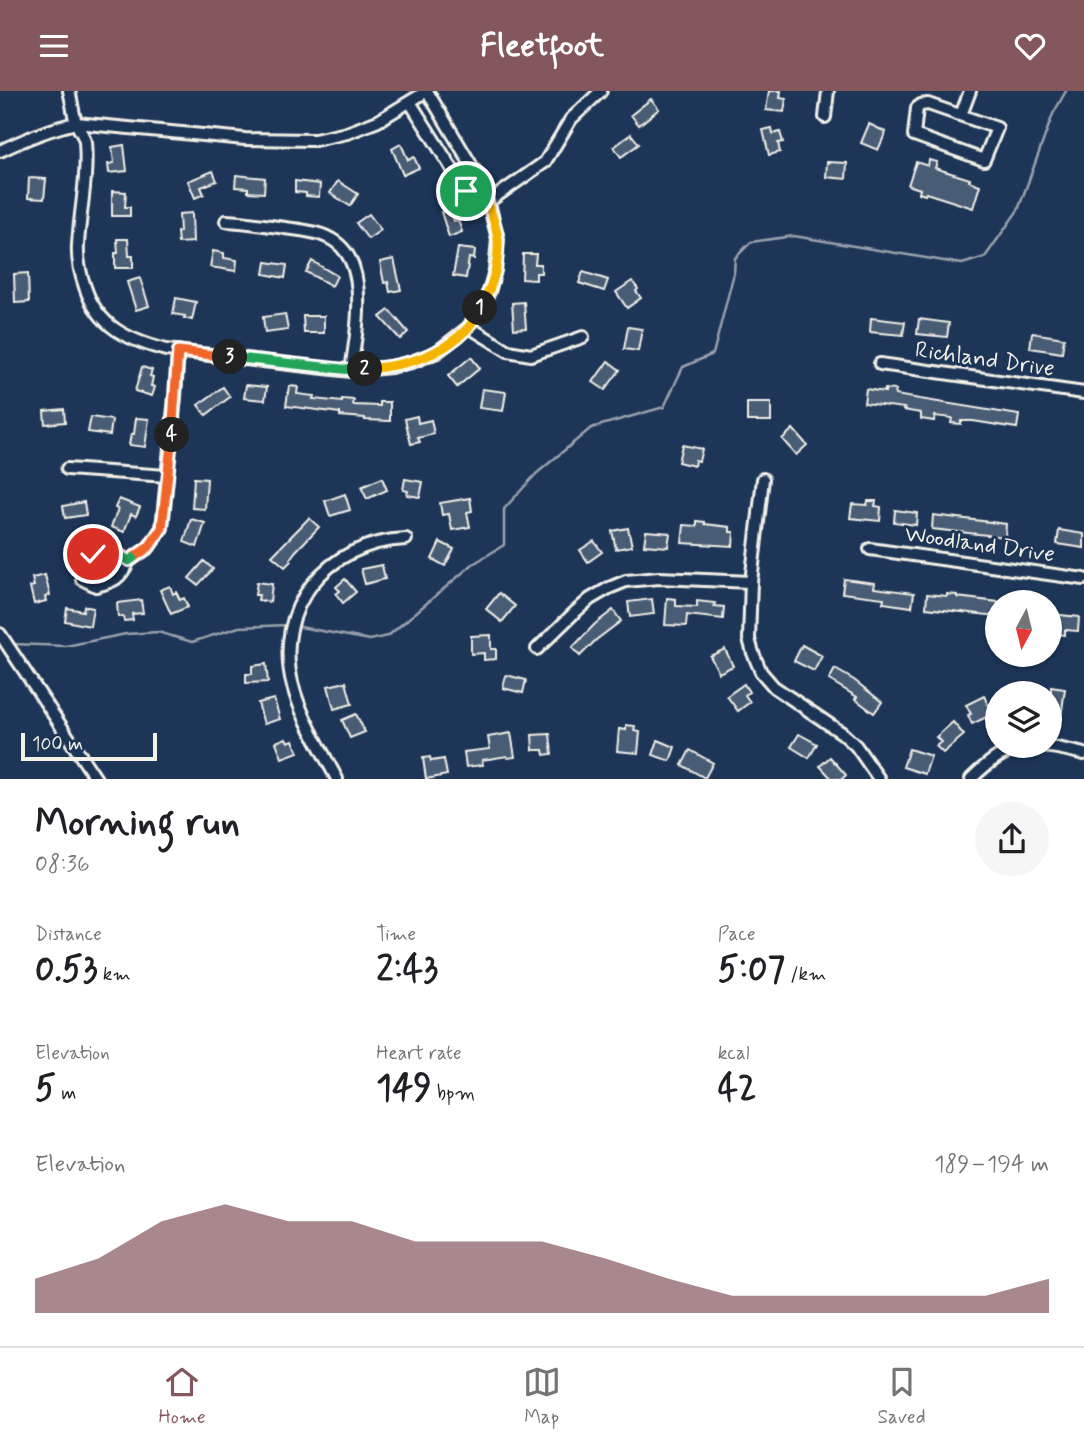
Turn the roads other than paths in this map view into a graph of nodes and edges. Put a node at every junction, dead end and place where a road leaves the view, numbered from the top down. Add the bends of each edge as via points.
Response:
1 (69, 91) edge
2 (601, 91) edge
3 (828, 91) edge
4 (970, 91) edge
5 (420, 94) edge
6 (961, 115) junction
7 (825, 117) dead end
8 (76, 123) junction
9 (0, 151) edge
10 (488, 202) junction
11 (226, 221) dead end
12 (469, 327) junction
13 (583, 337) dead end
14 (178, 351) junction
15 (880, 364) dead end
16 (351, 370) junction
17 (1084, 393) edge
18 (67, 469) dead end
19 (167, 476) junction
20 (763, 479) dead end
21 (406, 539) dead end
22 (870, 549) dead end
23 (129, 561) dead end
24 (1084, 579) edge
25 (751, 582) junction
26 (0, 634) edge
27 (537, 649) dead end
28 (1062, 749) edge
29 (1084, 754) edge
30 (995, 758) edge
31 (96, 779) edge
32 (337, 779) edge
33 (880, 779) edge
34 (971, 779) edge

1 - 8 street
2 - 10 street via 571,120 545,162
3 - 7 street
4 - 6 street
5 - 8 street via 378,121 315,140 245,139
5 - 10 street via 485,187
5 - 10 street via 466,191
6 - 6 street via 997,128 984,160 914,135 917,108 922,105
8 - 9 street
8 - 14 street via 85,139 78,268 87,296 100,318 120,332 140,343
10 - 12 street via 498,239 495,270 489,292
11 - 16 street via 304,231 328,237 343,248 357,280 358,322
12 - 13 street via 508,351 531,355
12 - 16 street via 437,352 412,362
14 - 16 street
14 - 19 street
15 - 17 street, Richland Drive
18 - 19 street
19 - 23 street via 162,528 149,547
20 - 25 street
21 - 32 street via 356,549 340,558 308,591 293,621 288,647 293,688
22 - 24 street, Woodland Drive
25 - 27 street via 626,581 590,599
25 - 33 street via 749,639 761,672 774,687 842,733
26 - 31 street
28 - 29 street
30 - 34 street

